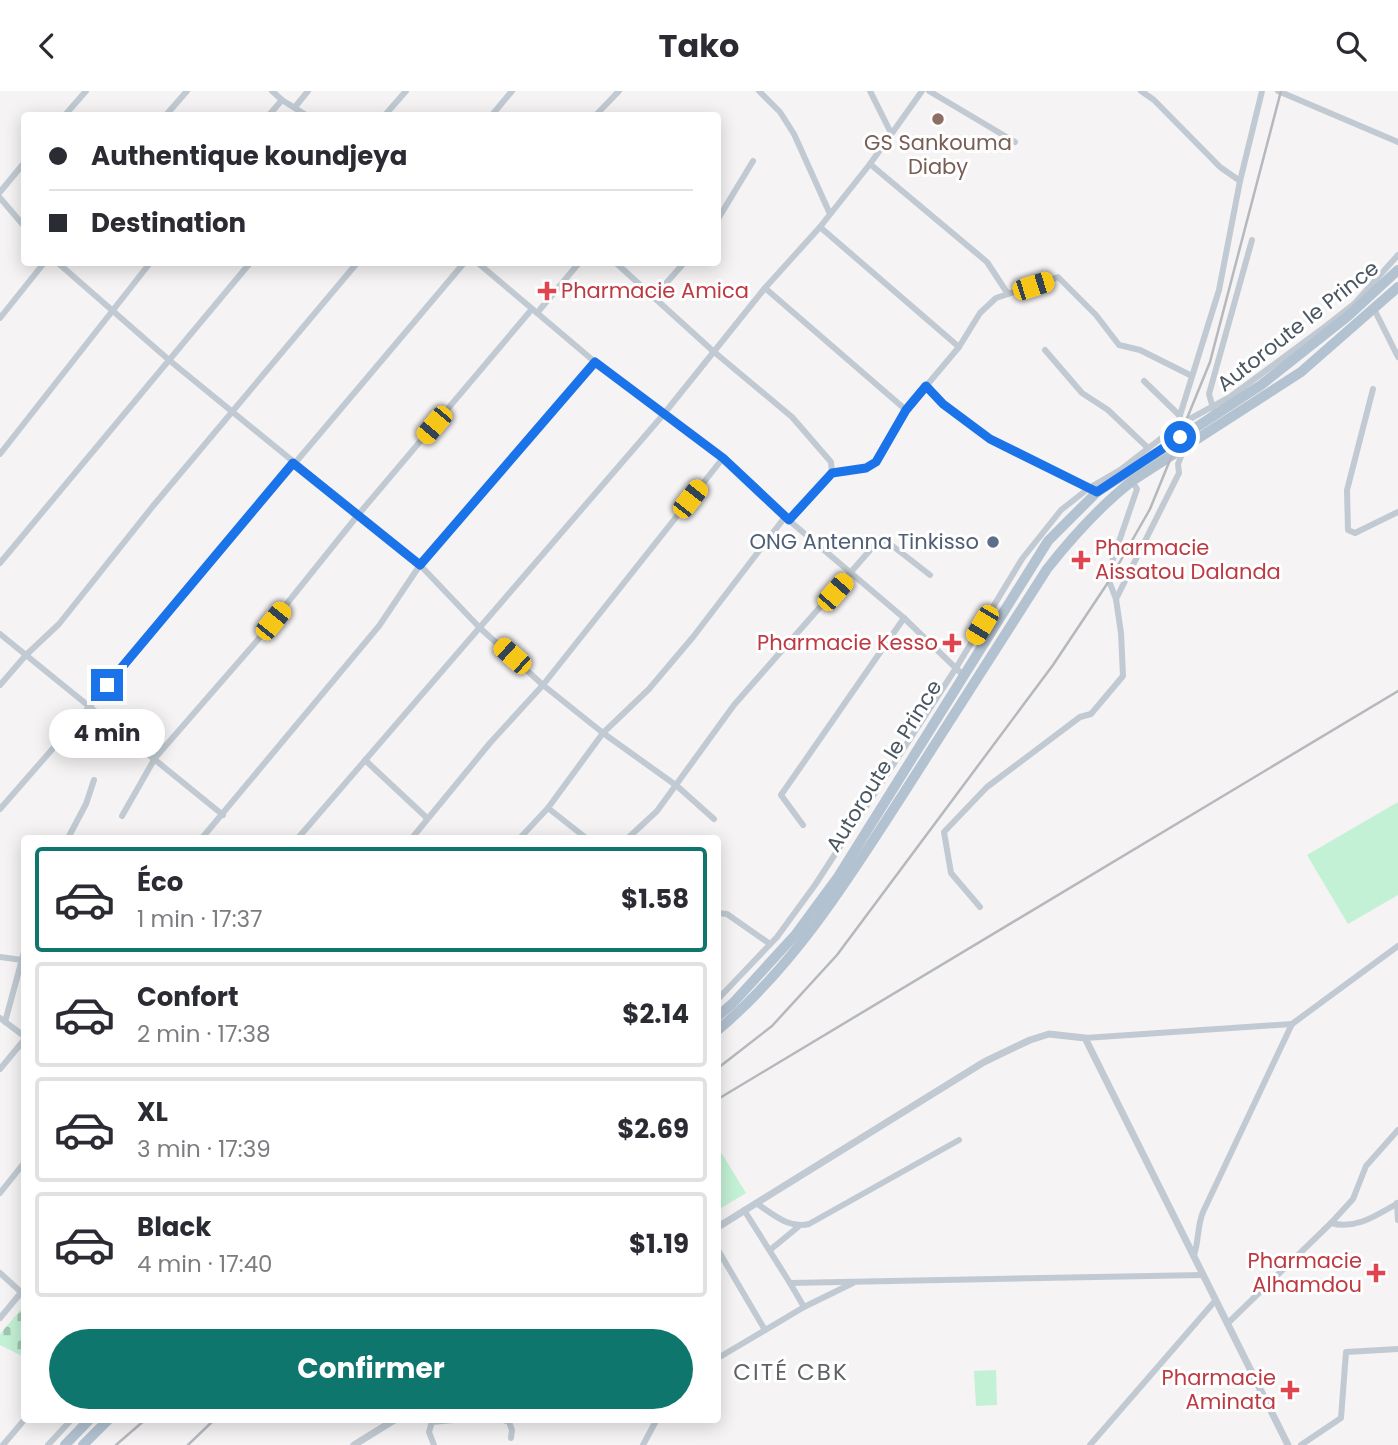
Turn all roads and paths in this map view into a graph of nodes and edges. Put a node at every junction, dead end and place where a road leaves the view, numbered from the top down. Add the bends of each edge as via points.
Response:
1 (86, 91) edge
2 (187, 91) edge
3 (272, 91) edge
4 (307, 91) edge
5 (406, 91) edge
6 (512, 91) edge
7 (619, 91) edge
8 (759, 91) edge
9 (870, 91) edge
10 (922, 91) edge
11 (929, 91) edge
12 (1141, 91) edge
13 (1262, 91) edge
14 (1278, 91) edge
15 (1294, 94) edge
16 (282, 100) junction
17 (295, 107) junction
18 (68, 112) edge
19 (169, 112) edge
20 (272, 112) edge
21 (302, 112) edge
22 (388, 112) edge
23 (494, 112) edge
24 (599, 112) edge
25 (891, 133) junction
26 (1015, 142) dead end
27 (1398, 142) edge
28 (753, 161) dead end
29 (870, 164) junction
30 (21, 166) edge
31 (1240, 181) junction
32 (0, 191) edge
33 (0, 198) edge
34 (721, 214) edge
35 (830, 214) junction
36 (21, 222) edge
37 (820, 227) junction
38 (1252, 240) dead end
39 (1398, 255) edge
40 (42, 266) edge
41 (61, 266) edge
42 (148, 266) edge
43 (247, 266) edge
44 (355, 266) edge
45 (461, 266) edge
46 (482, 266) edge
47 (576, 266) edge
48 (619, 266) edge
49 (681, 266) edge
50 (1398, 270) edge
51 (1398, 287) edge
52 (765, 288) junction
53 (1007, 294) junction
54 (653, 298) junction
55 (1374, 309) junction
56 (111, 311) junction
57 (535, 311) junction
58 (0, 318) edge
59 (958, 347) junction
60 (1045, 350) dead end
61 (713, 351) junction
62 (1398, 357) edge
63 (169, 360) junction
64 (595, 362) junction
65 (1192, 376) junction
66 (1144, 381) dead end
67 (926, 386) junction
68 (1373, 389) dead end
69 (1213, 408) junction
70 (906, 410) junction
71 (233, 412) junction
72 (663, 415) junction
73 (1180, 416) junction
74 (1177, 426) junction
75 (1165, 447) junction
76 (1185, 447) junction
77 (1149, 448) junction
78 (0, 454) edge
79 (723, 458) junction
80 (293, 463) junction
81 (832, 473) junction
82 (1132, 481) junction
83 (1093, 490) junction
84 (1398, 512) edge
85 (358, 515) junction
86 (787, 519) junction
87 (0, 562) edge
88 (420, 565) junction
89 (851, 573) junction
90 (930, 575) dead end
91 (1116, 599) junction
92 (904, 618) junction
93 (480, 628) junction
94 (0, 634) edge
95 (26, 655) junction
96 (959, 672) junction
97 (0, 685) edge
98 (543, 685) junction
99 (90, 706) junction
100 (603, 733) junction
101 (155, 758) junction
102 (365, 759) junction
103 (94, 780) dead end
104 (677, 786) junction
105 (548, 808) junction
106 (0, 809) edge
107 (223, 815) junction
108 (122, 816) dead end
109 (428, 818) junction
110 (714, 819) dead end
111 (803, 825) dead end
112 (70, 835) edge
113 (205, 835) edge
114 (301, 835) edge
115 (415, 835) edge
116 (523, 835) edge
117 (582, 835) edge
118 (631, 835) edge
119 (980, 907) dead end
120 (721, 913) edge
121 (770, 944) junction
122 (1398, 946) edge
123 (0, 957) edge
124 (21, 960) edge
125 (21, 963) edge
126 (721, 996) edge
127 (721, 1013) edge
128 (3, 1020) edge
129 (1292, 1024) junction
130 (721, 1027) edge
131 (21, 1035) edge
132 (1085, 1038) junction
133 (21, 1042) edge
134 (0, 1069) edge
135 (1398, 1129) edge
136 (959, 1140) dead end
137 (21, 1167) edge
138 (0, 1193) edge
139 (756, 1203) junction
140 (1397, 1203) edge
141 (744, 1210) junction
142 (1398, 1220) edge
143 (1331, 1223) junction
144 (721, 1225) edge
145 (798, 1227) junction
146 (770, 1249) junction
147 (721, 1254) edge
148 (1194, 1255) junction
149 (0, 1273) edge
150 (1203, 1275) junction
151 (856, 1282) junction
152 (790, 1283) junction
153 (21, 1289) edge
154 (21, 1293) edge
155 (1216, 1301) junction
156 (804, 1307) junction
157 (0, 1318) edge
158 (1227, 1324) junction
159 (765, 1330) junction
160 (1398, 1349) edge
161 (721, 1356) edge
162 (22, 1423) edge
163 (68, 1423) edge
164 (86, 1423) edge
165 (105, 1423) edge
166 (390, 1423) edge
167 (432, 1423) edge
168 (509, 1423) edge
169 (655, 1423) edge
170 (511, 1438) dead end
171 (430, 1444) edge
172 (3, 1445) edge
173 (48, 1445) edge
174 (65, 1445) edge
175 (83, 1445) edge
176 (354, 1445) edge
177 (643, 1445) edge
178 (1090, 1445) edge
179 (1288, 1445) edge
180 (1301, 1445) edge

1 - 18 street
2 - 19 street
3 - 16 street
4 - 17 street
5 - 22 street
6 - 23 street
7 - 24 street
8 - 35 street via 794,134
9 - 25 street
10 - 25 street
11 - 26 street
12 - 31 street
13 - 31 street
14 - 15 street
15 - 27 street
16 - 17 street
16 - 20 street
17 - 21 street
25 - 29 street
28 - 34 street
29 - 35 street
29 - 53 street via 988,262
30 - 32 street
31 - 65 street via 1219,290
33 - 36 street
35 - 37 street
37 - 52 street
37 - 59 street
38 - 69 street via 1209,394
39 - 69 street via 1355,303
40 - 58 street
41 - 56 street
42 - 56 street
43 - 63 street
44 - 71 street
45 - 80 street
46 - 57 street
47 - 57 street
48 - 54 street
49 - 54 street
50 - 75 main road, Autoroute le Prince via 1261,385
51 - 55 main road, Autoroute le Prince
52 - 61 street
52 - 70 street
53 - 59 street via 979,313
53 - 65 street via 1058,277 1119,345 1140,350
54 - 61 street
55 - 62 street
55 - 76 main road, Autoroute le Prince via 1301,372
56 - 63 street
56 - 78 street
57 - 64 street
57 - 85 street
59 - 67 street
60 - 77 street via 1082,393
61 - 72 street
61 - 81 street via 792,417 831,462
63 - 71 street
63 - 87 street
64 - 72 street
64 - 88 street
65 - 73 street
66 - 73 street
67 - 70 street
67 - 83 street via 990,439
68 - 84 street via 1348,490 1348,530 1355,533
69 - 74 street
70 - 81 street via 876,462
71 - 80 street
71 - 95 street via 59,624
72 - 79 street
72 - 93 street
73 - 74 street
74 - 75 street
74 - 77 street
75 - 83 main road, Autoroute le Prince
76 - 82 main road, Autoroute le Prince
76 - 91 street via 1179,473
77 - 83 street
79 - 86 street
79 - 98 street
80 - 85 street
80 - 99 street
81 - 86 street
82 - 91 street via 1137,489 1111,565 1109,581
82 - 130 main road, Autoroute le Prince via 1078,529 1046,569 846,883 804,941
83 - 96 main road, Autoroute le Prince via 1048,541
85 - 88 street
85 - 101 street
86 - 89 street
86 - 100 street via 649,689
88 - 93 street
88 - 107 street via 371,636
89 - 90 street via 879,540 885,540
89 - 92 street
89 - 104 street via 734,705
91 - 119 street via 1123,676 1091,715 1080,717 987,786 944,832 951,873
92 - 96 street
92 - 111 street via 781,795
93 - 98 street
93 - 102 street
94 - 95 street
95 - 97 street
95 - 99 street
96 - 121 street
96 - 127 main road, Autoroute le Prince via 838,877 796,934
98 - 100 street
98 - 109 street
99 - 101 street
99 - 106 street
100 - 104 street
100 - 105 street
101 - 107 street
101 - 108 street
102 - 109 street
102 - 114 street
103 - 112 street
104 - 110 street
104 - 118 street
105 - 116 street
105 - 117 street
107 - 113 street
109 - 115 street
120 - 121 street
121 - 126 street
122 - 129 street
123 - 124 street
125 - 128 street
128 - 131 street
129 - 132 street
129 - 148 street via 1199,1221
132 - 139 street via 1049,1034 984,1062
132 - 148 street
133 - 134 street
135 - 143 street via 1366,1166 1353,1199
136 - 145 street
137 - 138 street
139 - 141 street
139 - 145 street
140 - 142 street
140 - 143 street via 1346,1227
141 - 144 street
141 - 146 street
143 - 158 street
145 - 146 street
146 - 152 street
147 - 159 street
148 - 150 street
149 - 153 street
150 - 151 street
150 - 155 street
151 - 152 street
151 - 156 street
152 - 156 street
154 - 157 street
155 - 158 street
155 - 178 street
156 - 159 street
158 - 179 street
159 - 161 street
160 - 180 street via 1346,1352 1341,1418
162 - 172 street
163 - 173 street
164 - 174 main road
165 - 175 main road
166 - 176 street
167 - 171 street
168 - 170 street
169 - 177 street

